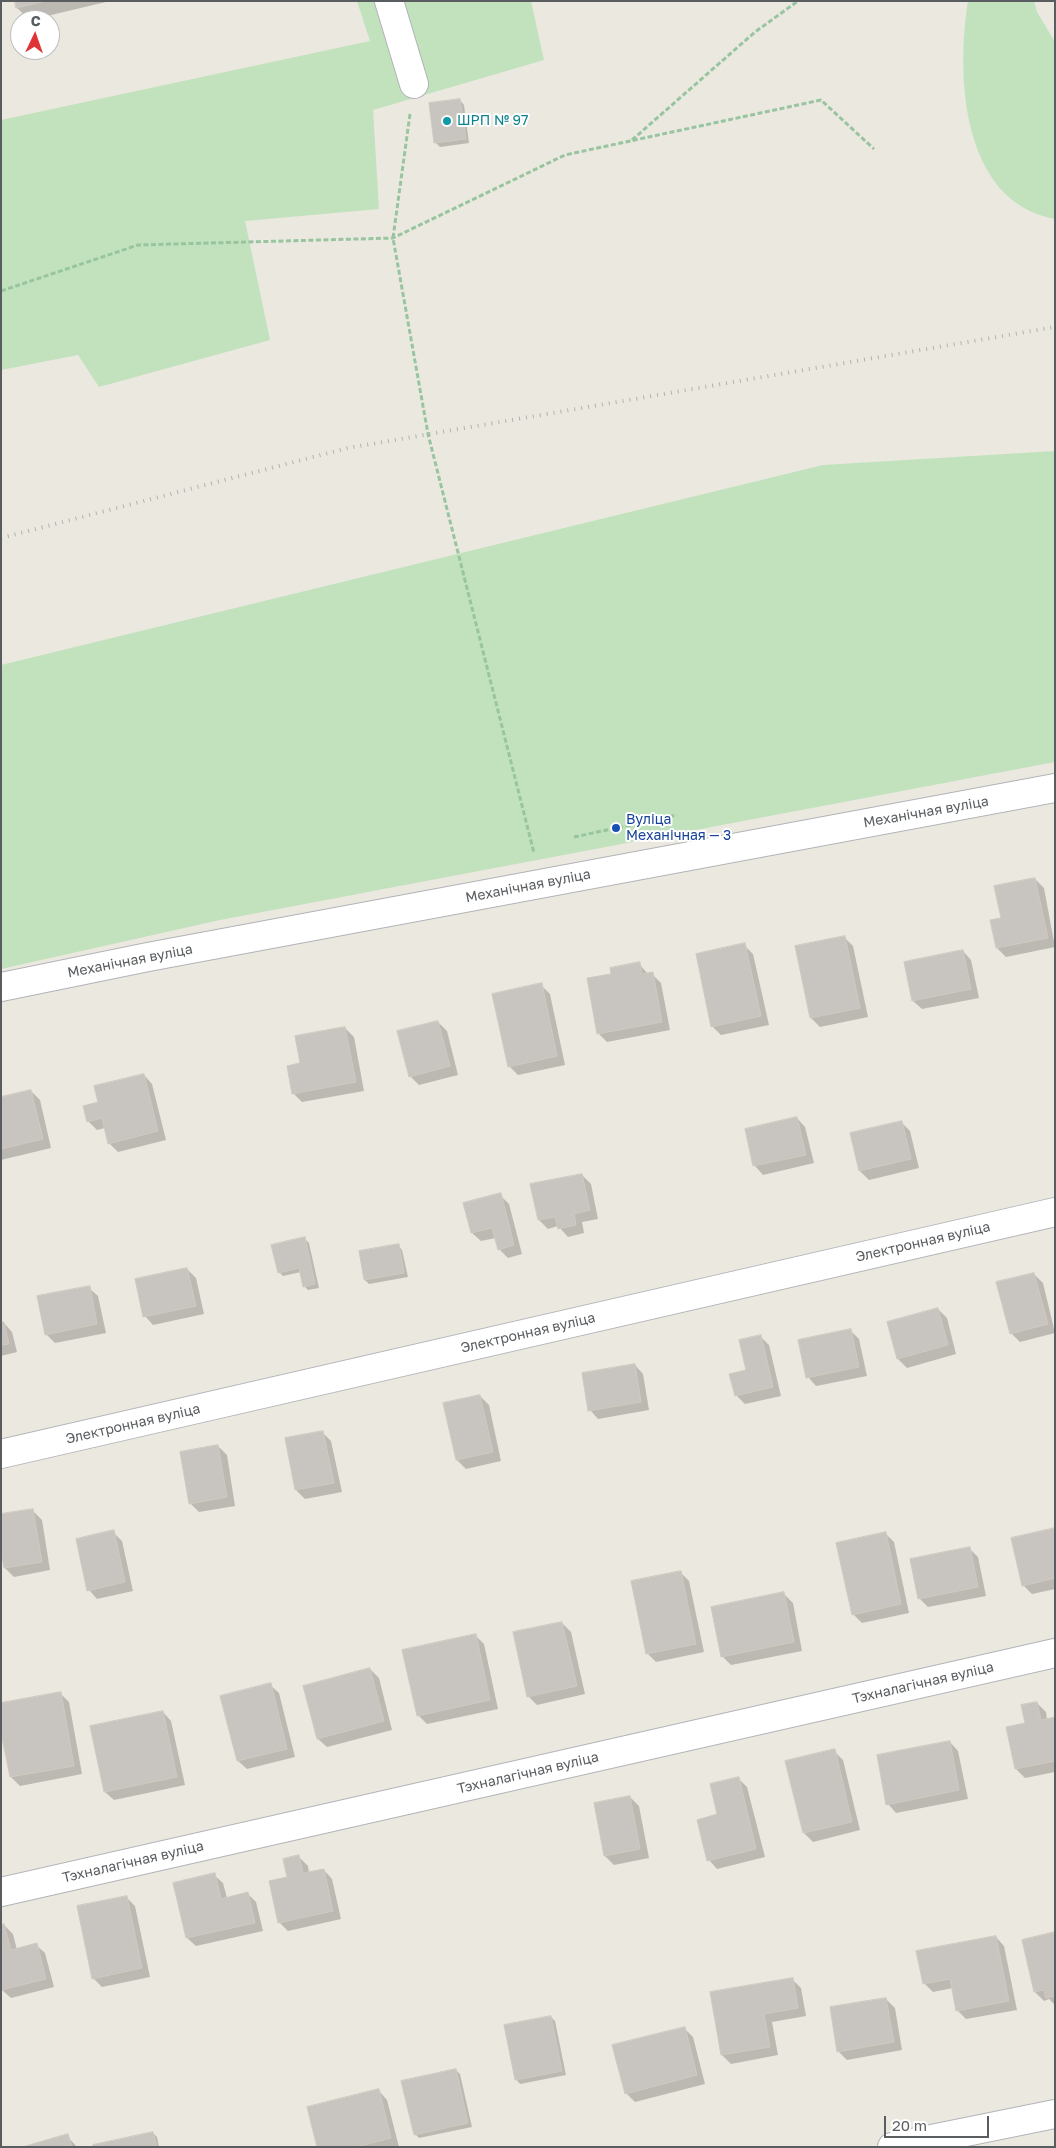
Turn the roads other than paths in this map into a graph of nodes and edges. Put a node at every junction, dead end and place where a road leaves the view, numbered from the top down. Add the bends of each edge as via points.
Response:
1 (389, 1) edge
2 (414, 84) road end
3 (1055, 788) edge
4 (1, 988) edge
5 (1055, 1212) edge
6 (1, 1454) edge
7 (1055, 1653) edge
8 (1, 1892) edge
9 (1055, 2114) edge
10 (892, 2147) edge

1 - 2 street
3 - 4 street, Механічная вуліца via 148,957
5 - 6 street, Электронная вуліца
7 - 8 street, Тэхналагічная вуліца
9 - 10 street

